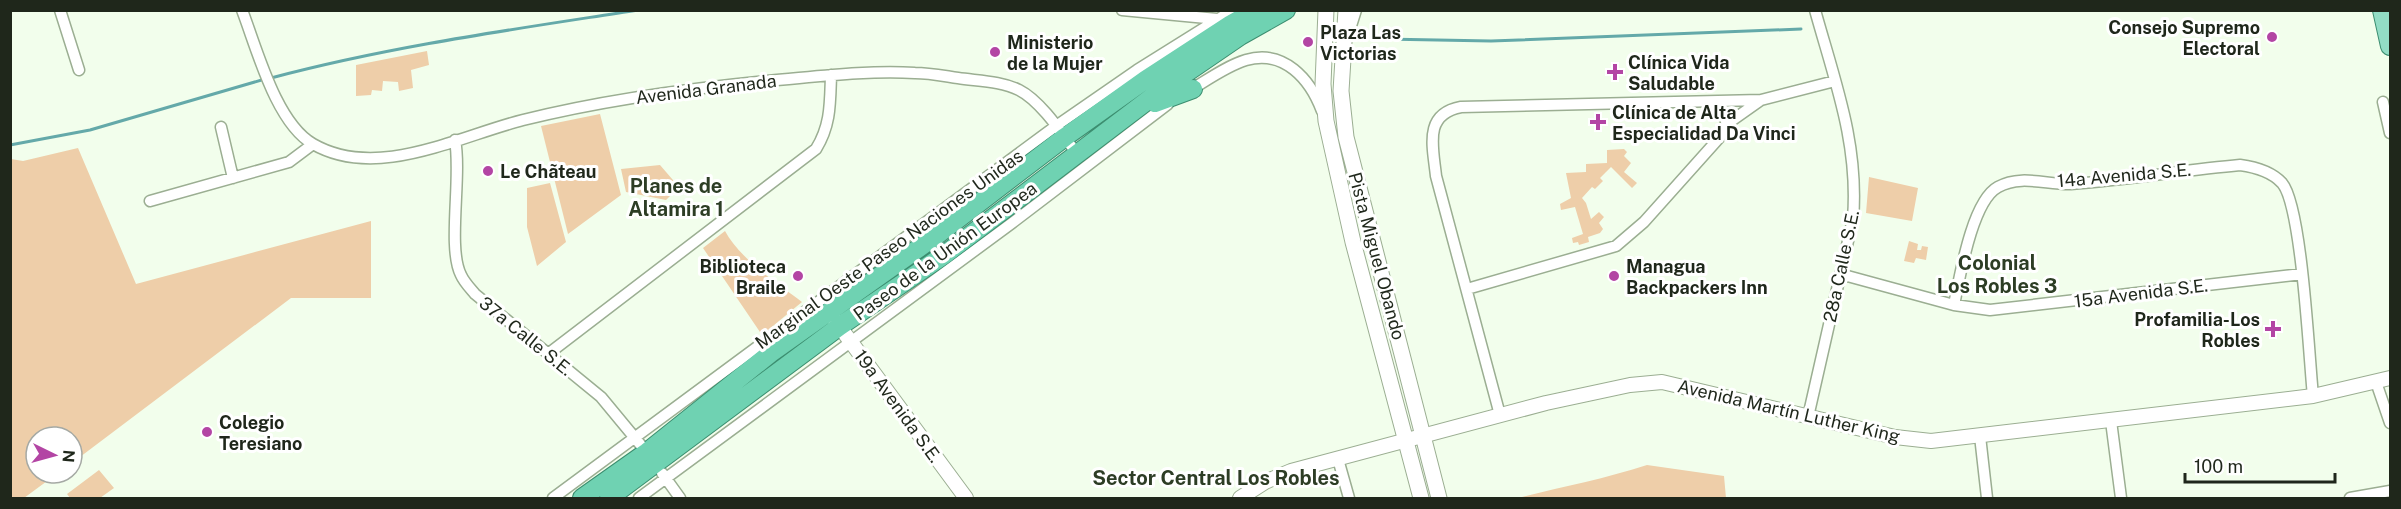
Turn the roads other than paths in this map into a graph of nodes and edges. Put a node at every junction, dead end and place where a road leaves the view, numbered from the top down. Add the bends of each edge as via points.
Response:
1 (60, 10) edge
2 (242, 10) edge
3 (1122, 10) edge
4 (1256, 10) edge
5 (1286, 10) edge
6 (1326, 10) edge
7 (1346, 10) edge
8 (1356, 10) edge
9 (1815, 10) edge
10 (2382, 10) edge
11 (1227, 18) edge
12 (2391, 46) edge
13 (79, 70) dead end
14 (831, 75) junction
15 (1835, 81) junction
16 (1193, 89) junction
17 (1761, 100) junction
18 (1714, 102) junction
19 (2383, 102) dead end
20 (1326, 122) junction
21 (1727, 124) junction
22 (221, 127) dead end
23 (1108, 128) junction
24 (1345, 128) junction
25 (1060, 131) junction
26 (2391, 133) edge
27 (455, 140) junction
28 (313, 144) junction
29 (1077, 154) junction
30 (233, 177) junction
31 (150, 201) dead end
32 (1840, 274) junction
33 (2302, 274) junction
34 (1467, 289) junction
35 (1954, 305) junction
36 (840, 327) junction
37 (548, 354) junction
38 (2391, 378) edge
39 (2376, 382) junction
40 (2313, 396) junction
41 (1500, 415) junction
42 (1808, 417) junction
43 (2111, 421) junction
44 (2391, 423) edge
45 (1424, 435) junction
46 (1980, 436) junction
47 (635, 437) junction
48 (1405, 441) junction
49 (1338, 459) junction
50 (656, 464) junction
51 (2391, 491) edge
52 (553, 498) edge
53 (582, 498) edge
54 (609, 498) edge
55 (639, 498) edge
56 (680, 498) edge
57 (966, 498) edge
58 (1240, 498) edge
59 (1349, 498) edge
60 (1421, 498) edge
61 (1440, 498) edge
62 (1987, 498) edge
63 (2121, 498) edge
64 (2350, 498) edge

1 - 13 street
2 - 28 street via 279,106 293,127
3 - 11 street
4 - 11 highway, Paseo de la Unión Europea
5 - 23 highway, Paseo de la Unión Europea via 1240,36
6 - 20 main road, Pista Miguel Obando
7 - 24 main road, Pista Miguel Obando via 1341,90
8 - 24 street via 1350,33
9 - 15 street, 28a Calle S.E.
10 - 12 main road
11 - 25 highway, Paseo de la Unión Europea
14 - 25 street, Avenida Granada via 915,72 994,82 1021,91
14 - 27 street, Avenida Granada via 596,102
14 - 37 street via 830,116 816,149
15 - 17 street
15 - 32 street, 28a Calle S.E. via 1854,169 1853,219
16 - 20 street via 1247,60 1274,60 1295,69 1305,79
16 - 23 highway via 1152,104
16 - 36 street via 1012,223
17 - 18 street
17 - 21 street
18 - 21 street
18 - 34 street via 1461,107 1439,117 1432,137 1436,176
19 - 26 street
20 - 48 main road, Pista Miguel Obando
21 - 34 street via 1720,137 1644,222 1616,246
22 - 30 street
23 - 29 highway, Paseo de la Unión Europea
24 - 45 main road, Pista Miguel Obando
25 - 29 street, Avenida Granada
25 - 36 highway, Paseo de la Unión Europea via 933,238
25 - 47 street, Marginal Oeste Paseo Naciones Unidas
27 - 28 street, Avenida Granada via 391,158 366,159
27 - 37 street, 37a Calle S.E. via 459,159 455,257 460,275 475,294
28 - 30 street via 289,162
29 - 36 highway, Paseo de la Unión Europea via 944,255
30 - 31 street
32 - 35 street, 15a Avenida S.E.
32 - 42 street, 28a Calle S.E.
33 - 35 street, 15a Avenida S.E. via 2009,309
33 - 35 street, 14a Avenida S.E. via 2291,201 2282,182 2260,168 2240,165 2069,184 2022,180 1997,187 1979,209
33 - 40 street, 14a Avenida S.E.
34 - 41 street
36 - 50 highway, Paseo de la Unión Europea
36 - 57 street, 19a Avenida S.E.
37 - 47 street, 37a Calle S.E. via 601,397
38 - 39 street, Avenida Martín Luther King
39 - 40 street, Avenida Martín Luther King
39 - 44 street
40 - 43 street, Avenida Martín Luther King
41 - 42 street, Avenida Martín Luther King via 1630,385 1662,382
41 - 45 street, Avenida Martín Luther King
42 - 46 street, Avenida Martín Luther King via 1931,441
43 - 46 street, Avenida Martín Luther King
43 - 63 street
45 - 48 street, Avenida Martín Luther King
45 - 61 main road, Pista Miguel Obando
46 - 62 street
47 - 50 street, 37a Calle S.E.
47 - 52 street, Marginal Oeste Paseo Naciones Unidas
48 - 49 street, Avenida Martín Luther King
48 - 60 main road, Pista Miguel Obando
49 - 58 street, Avenida Martín Luther King via 1291,471
49 - 59 street
50 - 53 highway, Paseo de la Unión Europea
50 - 54 highway, Paseo de la Unión Europea
50 - 55 street
50 - 56 street, 37a Calle S.E.
51 - 64 street

